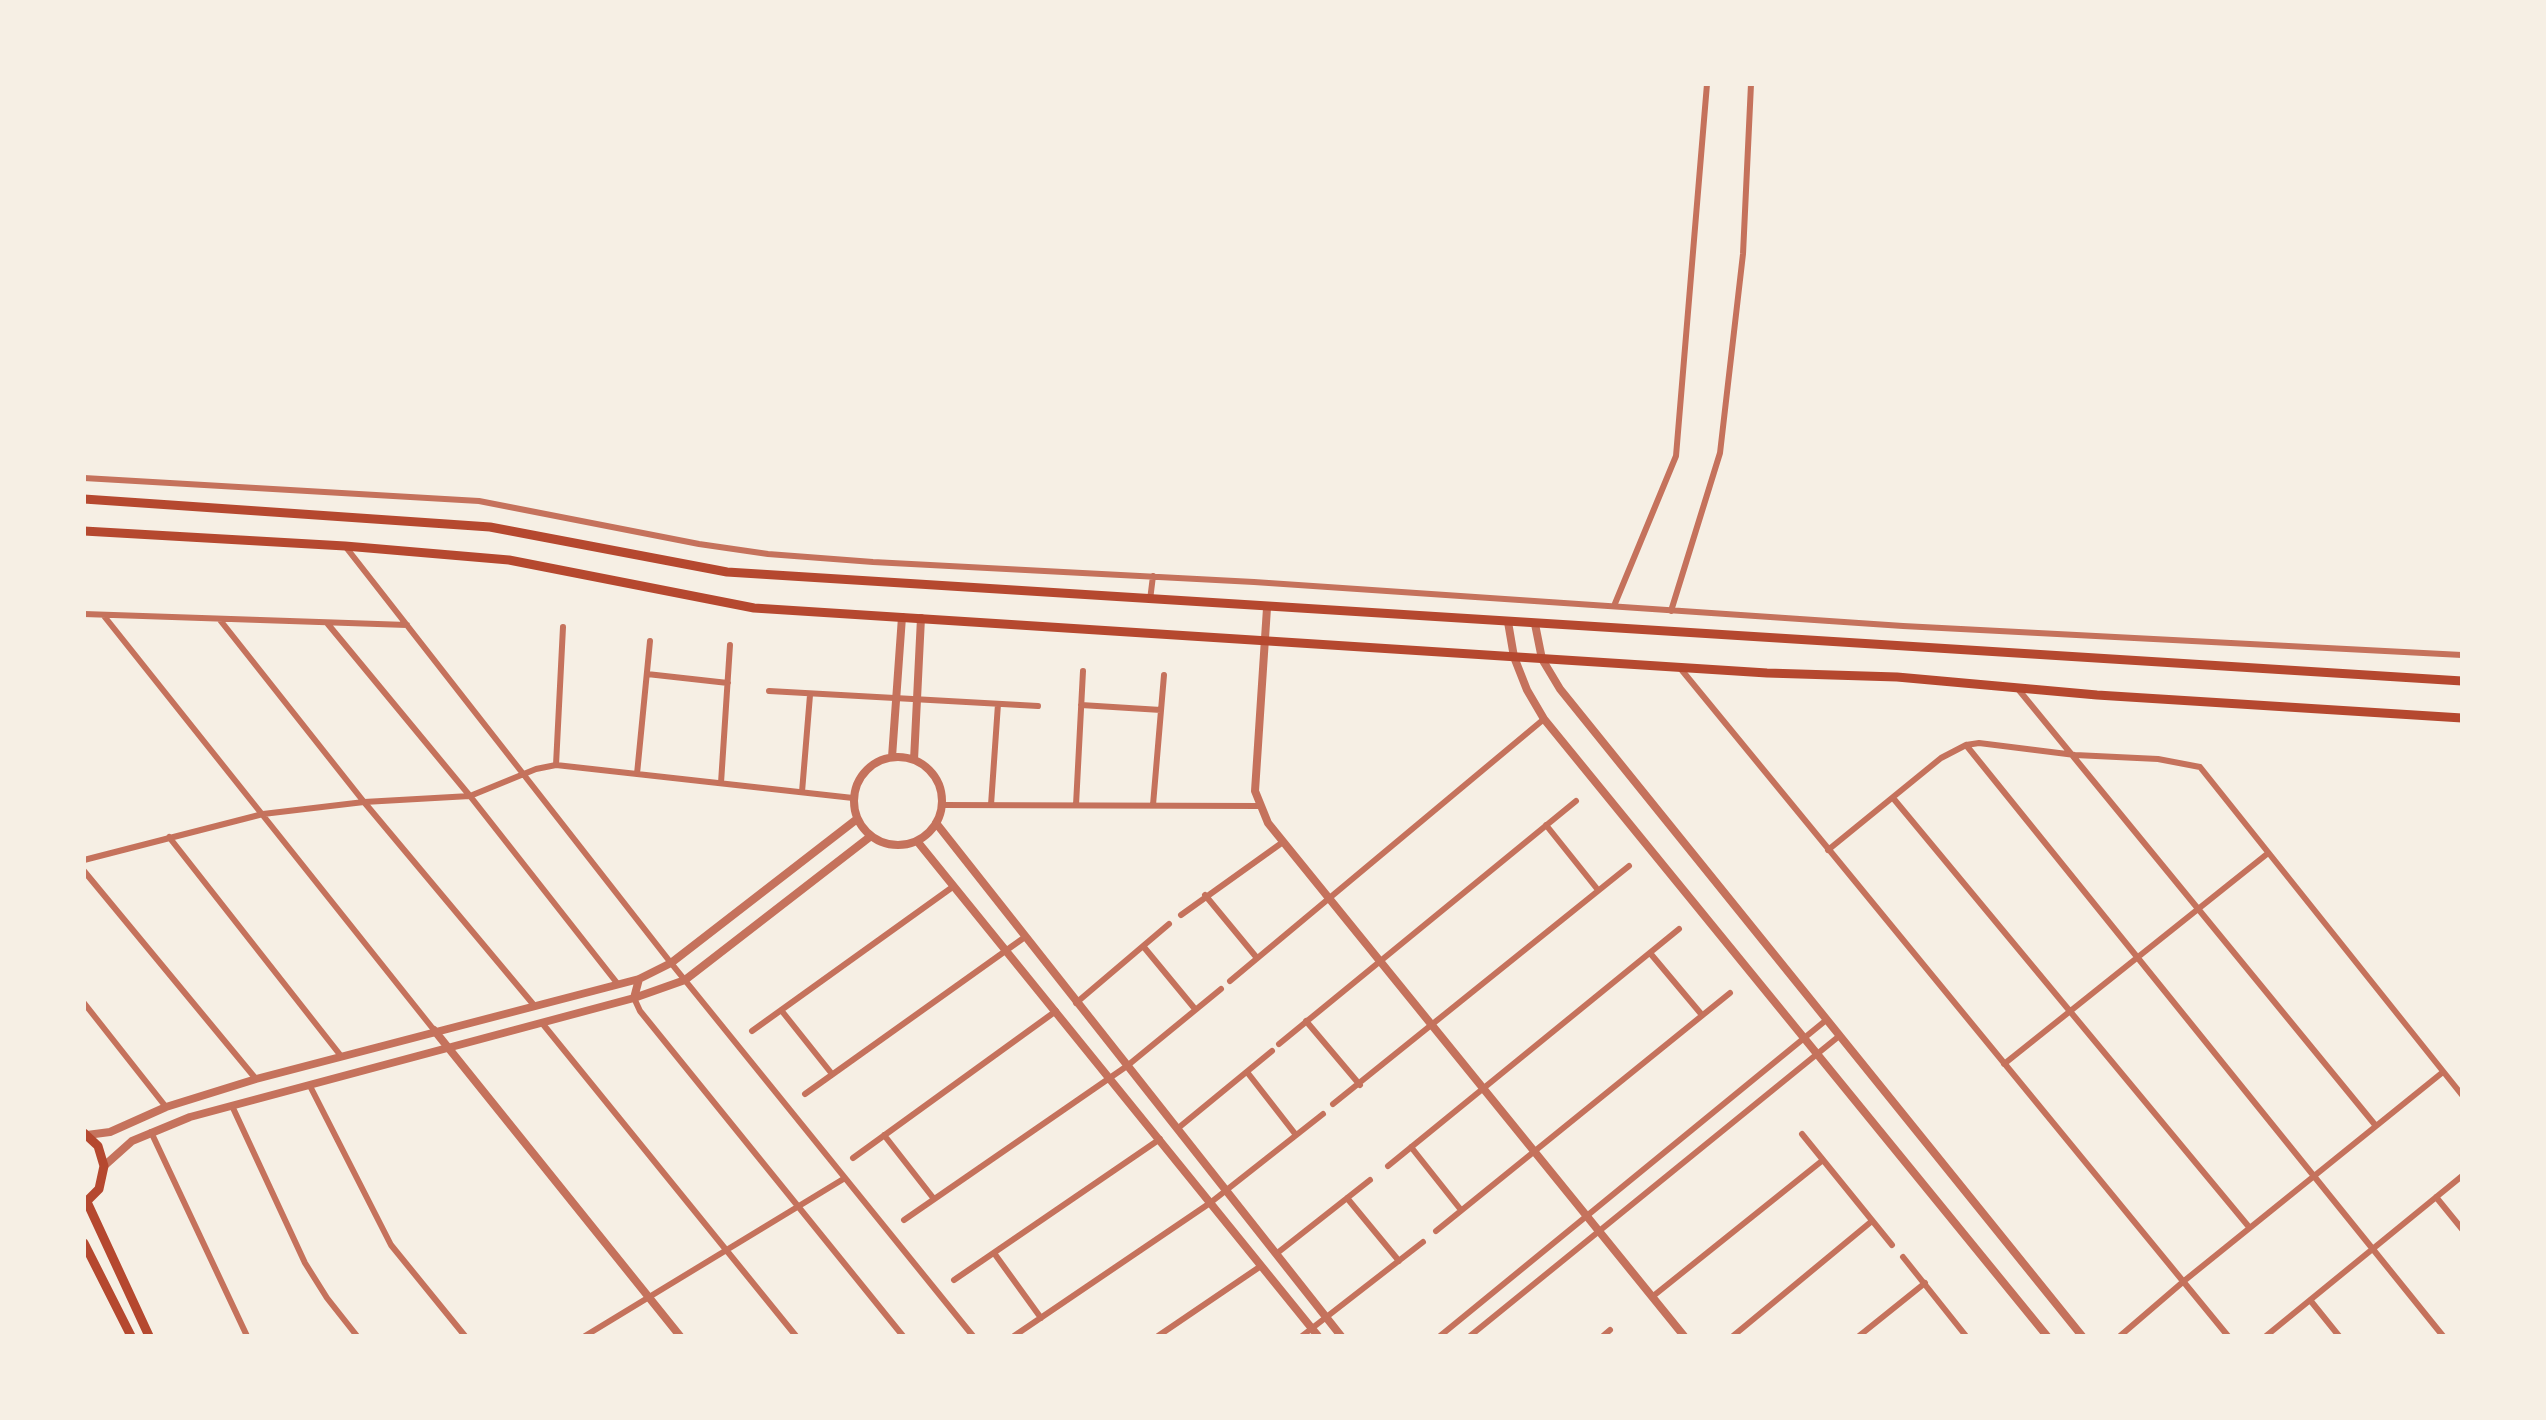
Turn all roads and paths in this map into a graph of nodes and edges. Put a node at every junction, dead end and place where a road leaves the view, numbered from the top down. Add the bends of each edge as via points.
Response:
1 (1707, 84) edge
2 (1751, 84) edge
3 (84, 478) edge
4 (84, 499) edge
5 (84, 531) edge
6 (345, 546) junction
7 (1153, 576) junction
8 (1150, 600) junction
9 (1614, 606) junction
10 (1267, 608) junction
11 (1671, 611) junction
12 (84, 614) edge
13 (104, 617) junction
14 (902, 617) junction
15 (921, 618) junction
16 (220, 620) junction
17 (1508, 622) junction
18 (327, 623) junction
19 (1535, 624) junction
20 (407, 625) junction
21 (563, 627) dead end
22 (1265, 639) junction
23 (650, 641) dead end
24 (730, 645) dead end
25 (2462, 655) edge
26 (1514, 657) junction
27 (1542, 659) junction
28 (1679, 666) junction
29 (1083, 671) dead end
30 (647, 674) junction
31 (1164, 675) dead end
32 (2462, 681) edge
33 (728, 683) junction
34 (2018, 688) junction
35 (769, 691) dead end
36 (810, 695) junction
37 (895, 699) junction
38 (916, 701) junction
39 (998, 704) junction
40 (1081, 705) junction
41 (1038, 706) dead end
42 (1161, 710) junction
43 (2462, 718) edge
44 (1544, 719) junction
45 (1966, 745) junction
46 (2075, 755) junction
47 (892, 757) junction
48 (914, 760) junction
49 (556, 765) junction
50 (522, 774) junction
51 (637, 774) junction
52 (721, 783) junction
53 (802, 792) junction
54 (470, 796) junction
55 (853, 798) junction
56 (1893, 798) junction
57 (1576, 801) dead end
58 (364, 802) junction
59 (942, 805) junction
60 (991, 805) junction
61 (1076, 805) junction
62 (1153, 805) junction
63 (1259, 806) junction
64 (263, 814) junction
65 (858, 819) junction
66 (936, 824) junction
67 (1546, 825) junction
68 (871, 836) junction
69 (169, 837) junction
70 (917, 841) junction
71 (1283, 842) junction
72 (1828, 850) junction
73 (2267, 854) junction
74 (84, 860) edge
75 (1629, 866) dead end
76 (84, 871) edge
77 (954, 886) junction
78 (1598, 890) junction
79 (1205, 895) junction
80 (1329, 899) junction
81 (2199, 908) junction
82 (1181, 915) dead end
83 (1169, 924) dead end
84 (1679, 929) dead end
85 (1024, 937) junction
86 (1143, 946) junction
87 (1007, 951) junction
88 (1650, 953) junction
89 (1257, 958) junction
90 (2136, 958) junction
91 (1380, 959) junction
92 (671, 963) junction
93 (639, 979) junction
94 (685, 980) junction
95 (1230, 981) dead end
96 (617, 984) junction
97 (1221, 989) dead end
98 (1730, 993) dead end
99 (634, 998) junction
100 (84, 1003) edge
101 (1076, 1003) junction
102 (533, 1004) junction
103 (1195, 1009) junction
104 (781, 1010) junction
105 (2071, 1010) junction
106 (1056, 1011) junction
107 (1702, 1015) junction
108 (1306, 1021) junction
109 (1825, 1021) junction
110 (542, 1023) junction
111 (1434, 1026) junction
112 (434, 1030) junction
113 (752, 1031) dead end
114 (1838, 1037) junction
115 (1804, 1039) junction
116 (1279, 1044) dead end
117 (447, 1047) junction
118 (1272, 1051) dead end
119 (1818, 1055) junction
120 (341, 1056) junction
121 (2004, 1064) junction
122 (1126, 1066) junction
123 (1247, 1072) junction
124 (2443, 1072) junction
125 (832, 1074) junction
126 (1110, 1077) junction
127 (256, 1079) junction
128 (1360, 1085) junction
129 (310, 1086) junction
130 (1484, 1089) junction
131 (805, 1094) dead end
132 (2462, 1095) edge
133 (1333, 1104) dead end
134 (166, 1107) junction
135 (233, 1108) junction
136 (1323, 1114) dead end
137 (2376, 1126) junction
138 (1177, 1129) junction
139 (150, 1132) junction
140 (85, 1134) edge
141 (1802, 1134) dead end
142 (884, 1135) junction
143 (1296, 1135) junction
144 (1160, 1139) junction
145 (1411, 1147) junction
146 (1533, 1151) junction
147 (853, 1158) dead end
148 (1823, 1160) junction
149 (104, 1166) junction
150 (1388, 1166) dead end
151 (2313, 1176) junction
152 (2462, 1176) edge
153 (845, 1178) junction
154 (1370, 1180) dead end
155 (1226, 1190) junction
156 (2437, 1196) junction
157 (1347, 1198) junction
158 (934, 1199) junction
159 (86, 1203) edge
160 (1210, 1203) junction
161 (799, 1206) junction
162 (1461, 1210) junction
163 (1587, 1217) junction
164 (904, 1220) dead end
165 (1872, 1221) junction
166 (2249, 1227) junction
167 (2462, 1229) edge
168 (1436, 1231) dead end
169 (1599, 1233) junction
170 (1423, 1241) dead end
171 (84, 1243) edge
172 (1892, 1245) dead end
173 (727, 1250) junction
174 (2373, 1250) junction
175 (994, 1253) junction
176 (1276, 1254) junction
177 (1903, 1257) dead end
178 (1399, 1261) junction
179 (1261, 1266) junction
180 (954, 1280) dead end
181 (2183, 1281) junction
182 (1925, 1283) junction
183 (127, 1286) junction
184 (110, 1294) junction
185 (649, 1297) junction
186 (1652, 1297) junction
187 (2310, 1300) junction
188 (1041, 1318) junction
189 (1327, 1318) junction
190 (1610, 1330) dead end
191 (1315, 1332) edge
192 (131, 1336) edge
193 (149, 1336) edge
194 (247, 1336) edge
195 (357, 1336) edge
196 (465, 1336) edge
197 (585, 1336) edge
198 (680, 1336) edge
199 (796, 1336) edge
200 (904, 1336) edge
201 (973, 1336) edge
202 (1014, 1336) edge
203 (1158, 1336) edge
204 (1302, 1336) edge
205 (1341, 1336) edge
206 (1440, 1336) edge
207 (1470, 1336) edge
208 (1603, 1336) edge
209 (1684, 1336) edge
210 (1733, 1336) edge
211 (1859, 1336) edge
212 (1966, 1336) edge
213 (2047, 1336) edge
214 (2082, 1336) edge
215 (2120, 1336) edge
216 (2228, 1336) edge
217 (2266, 1336) edge
218 (2339, 1336) edge
219 (2444, 1336) edge

1 - 9 street via 1676,456
2 - 11 street via 1743,254 1720,453
3 - 7 street via 480,501 768,554
4 - 8 main road via 490,527 727,572
5 - 6 main road
6 - 14 main road via 509,560 754,608
6 - 20 street
7 - 8 street
7 - 9 street
8 - 10 main road
9 - 11 street
10 - 17 main road
10 - 22 street
11 - 25 street
12 - 13 street
13 - 16 street
13 - 64 street
14 - 15 main road
14 - 37 street
15 - 22 main road
15 - 38 street
16 - 18 street
16 - 58 street
17 - 19 main road
17 - 26 street
18 - 20 street
18 - 54 street
19 - 27 street
19 - 32 main road
20 - 50 street
21 - 49 street
22 - 26 main road
22 - 63 street via 1255,776
23 - 30 street
24 - 33 street
26 - 27 main road
26 - 44 street
27 - 28 main road
27 - 109 street via 1560,689
28 - 34 main road
28 - 72 street
29 - 40 street
30 - 33 street
30 - 51 street
31 - 42 street
33 - 52 street
34 - 43 main road
34 - 46 street
35 - 36 street
36 - 37 street
36 - 53 street
37 - 38 street
37 - 47 street
38 - 39 street
38 - 48 street
39 - 41 street
39 - 60 street
40 - 42 street
40 - 61 street
42 - 62 street
44 - 80 street
44 - 115 street
45 - 46 street via 1999,744
45 - 56 street via 1941,758
45 - 90 street
46 - 73 street via 2158,759 2200,767
46 - 81 street
47 - 48 street
47 - 55 street via 870,766
48 - 59 street via 933,774
49 - 50 street
49 - 51 street
50 - 54 street
50 - 92 street
51 - 52 street
52 - 53 street
53 - 55 street
54 - 58 street
54 - 96 street
55 - 65 street
56 - 72 street
56 - 105 street
57 - 67 street
58 - 64 street
58 - 102 street
59 - 60 street
59 - 66 street
60 - 61 street
61 - 62 street
62 - 63 street
63 - 71 street
64 - 69 street
64 - 112 street
65 - 68 street
65 - 92 street
66 - 70 street
66 - 85 street
67 - 78 street
67 - 91 street
68 - 70 street via 888,844
68 - 94 street
69 - 74 street
69 - 120 street
70 - 77 street
71 - 79 street
71 - 80 street
72 - 121 street
73 - 81 street
73 - 124 street
75 - 78 street
76 - 127 street
77 - 87 street
77 - 104 street
78 - 111 street
79 - 82 street
79 - 89 street
80 - 89 street
80 - 91 street
81 - 90 street
81 - 137 street
83 - 86 street
84 - 88 street
85 - 87 street
85 - 101 street
86 - 101 street
86 - 103 street
87 - 106 street
87 - 125 street
88 - 107 street
88 - 130 street
89 - 95 street
90 - 105 street
90 - 151 street
91 - 108 street
91 - 111 street
92 - 93 street
92 - 94 street
93 - 96 street
93 - 99 street
94 - 99 street
94 - 153 street
96 - 102 street
97 - 103 street
98 - 107 street
99 - 110 street
99 - 161 street
100 - 134 street
101 - 122 street
102 - 112 street
103 - 122 street
104 - 113 street
104 - 125 street
105 - 121 street
105 - 166 street
106 - 126 street
106 - 142 street
107 - 146 street
108 - 116 street
108 - 128 street
109 - 114 street
109 - 115 street
110 - 117 street
110 - 173 street
111 - 128 street
111 - 130 street
112 - 117 street
112 - 120 street
114 - 119 street
114 - 214 street
115 - 119 street
115 - 163 street
117 - 129 street
117 - 185 street
118 - 123 street
119 - 169 street
119 - 213 street
120 - 127 street
121 - 181 street
122 - 126 street
122 - 138 street
123 - 138 street
123 - 143 street
124 - 132 street
124 - 137 street
125 - 131 street
126 - 144 street
126 - 158 street
127 - 134 street
128 - 133 street
129 - 135 street
129 - 196 street via 391,1245
130 - 145 street
130 - 146 street
134 - 140 street via 110,1132
135 - 139 street
135 - 195 street via 305,1263
136 - 143 street
137 - 151 street
138 - 155 street
139 - 149 street
139 - 194 street
140 - 149 main road via 98,1146
141 - 148 street
142 - 147 street
142 - 158 street
143 - 155 street
144 - 160 street
144 - 175 street
145 - 150 street
145 - 162 street
146 - 162 street
146 - 163 street
148 - 165 street
148 - 186 street
149 - 159 main road via 99,1189
151 - 166 street
151 - 174 street
152 - 156 street
153 - 161 street
153 - 201 street
154 - 157 street
155 - 160 street
155 - 176 street
156 - 167 street
156 - 174 street
157 - 176 street
157 - 178 street
158 - 164 street
159 - 183 main road
160 - 179 street
160 - 188 street
161 - 173 street
161 - 200 street
162 - 168 street
163 - 169 street
163 - 206 street
165 - 172 street
165 - 210 street
166 - 181 street
169 - 186 street
169 - 207 street
170 - 178 street
171 - 184 main road
173 - 185 street
173 - 199 street
174 - 187 street
174 - 219 street
175 - 180 street
175 - 188 street
176 - 189 street
177 - 182 street
178 - 189 street
179 - 191 street
179 - 203 street
181 - 215 street
181 - 216 street
182 - 211 street
182 - 212 street
183 - 184 main road
183 - 193 main road
184 - 192 main road
185 - 197 street
185 - 198 street
186 - 209 street
187 - 217 street
187 - 218 street
188 - 202 street
189 - 191 street
189 - 205 street
190 - 208 street
191 - 204 street

